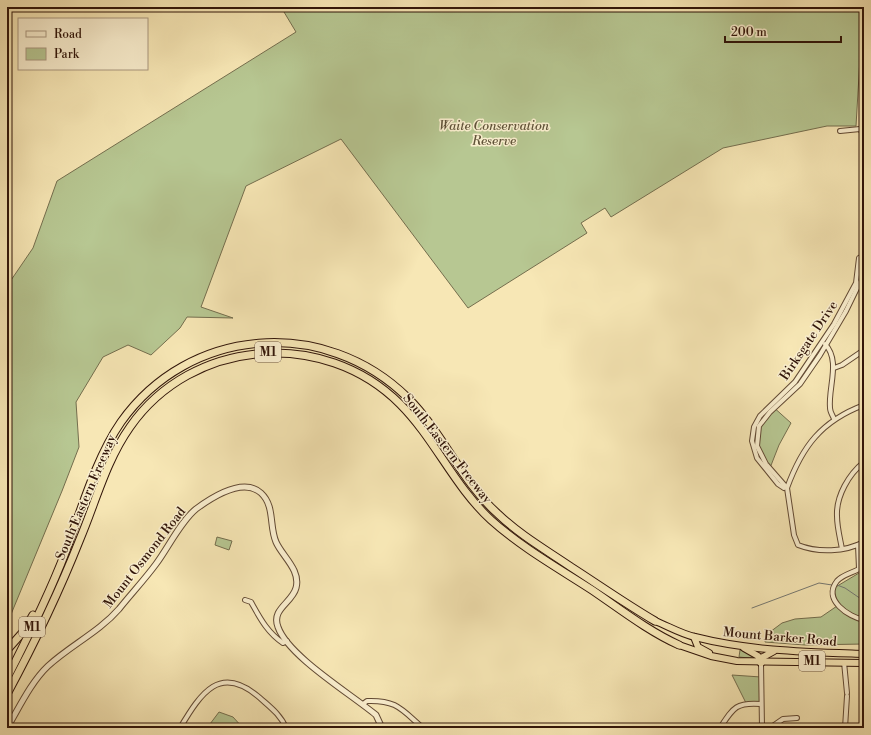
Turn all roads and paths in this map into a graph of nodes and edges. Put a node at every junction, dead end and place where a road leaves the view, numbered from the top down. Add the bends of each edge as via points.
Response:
1 (840, 131) dead end
2 (864, 136) edge
3 (864, 255) edge
4 (864, 274) edge
5 (822, 341) junction
6 (826, 345) junction
7 (864, 350) edge
8 (834, 368) junction
9 (864, 405) edge
10 (834, 419) junction
11 (864, 462) edge
12 (787, 488) junction
13 (864, 542) edge
14 (858, 545) junction
15 (842, 549) junction
16 (64, 556) junction
17 (245, 600) dead end
18 (864, 620) edge
19 (655, 621) joint
20 (694, 637) junction
21 (287, 641) junction
22 (679, 645) joint
23 (741, 646) junction
24 (7, 650) edge
25 (776, 650) junction
26 (864, 654) edge
27 (723, 659) junction
28 (761, 662) junction
29 (844, 662) junction
30 (864, 663) edge
31 (7, 678) edge
32 (13, 683) junction
33 (7, 694) edge
34 (7, 700) edge
35 (363, 704) junction
36 (761, 704) junction
37 (797, 718) dead end
38 (8, 728) edge
39 (180, 728) edge
40 (286, 728) edge
41 (382, 728) edge
42 (423, 728) edge
43 (720, 728) edge
44 (762, 728) edge
45 (770, 728) edge
46 (845, 728) edge

1 - 2 street via 860,129
3 - 5 street, Birksgate Drive via 860,258 856,283
4 - 6 street, Birksgate Drive
5 - 6 street
5 - 12 street, Birksgate Drive via 795,382 760,416 752,434 757,458 778,484
6 - 8 street
6 - 12 street, Birksgate Drive via 800,384 770,412 760,426 757,440 760,454
7 - 8 street
8 - 10 street via 830,409
9 - 10 street
10 - 12 street via 817,433 804,452 792,472
11 - 15 street via 849,477 836,515
12 - 15 street via 794,535 798,545 808,548
13 - 14 street
14 - 15 street
14 - 18 street via 859,569 842,577 835,586 834,596 838,606 853,618
16 - 19 highway, South Eastern Freeway / M1 via 110,440 125,417 149,391 182,367 220,350 260,342 302,344 355,360 395,386 423,416 470,485 499,516
16 - 24 highway via 23,632
16 - 31 highway, South Eastern Freeway / M1
17 - 21 street via 251,602 260,621 269,632 283,643
19 - 20 highway, South Eastern Freeway / M1
20 - 23 highway, Mount Barker Road / M1
20 - 27 highway via 698,647
21 - 35 street, Mount Osmond Road via 297,653
21 - 38 street, Mount Osmond Road via 278,628 276,618 279,610 294,594 297,583 293,569 274,538 270,507 261,493 253,488 230,491 195,510 155,565 111,618 41,673
22 - 27 highway, South Eastern Freeway / M1
22 - 32 highway, South Eastern Freeway / M1 via 492,521 462,490 415,421 375,383 332,361 313,356 271,352 230,357 192,372 143,410 110,462 80,541
23 - 25 highway, Mount Barker Road / M1
23 - 28 highway via 758,656
25 - 26 highway, Mount Barker Road / M1
25 - 28 highway via 763,657
27 - 28 highway, Mount Barker Road / M1
28 - 29 highway, Mount Barker Road / M1
28 - 36 street
29 - 30 highway, Mount Barker Road / M1
29 - 46 street via 847,694
32 - 33 highway, South Eastern Freeway / M1
32 - 34 highway
35 - 41 street, Mount Osmond Road via 376,715
35 - 42 street via 366,701 388,701
36 - 43 street via 746,703 737,706
36 - 44 street
37 - 45 street via 783,719
39 - 40 street via 196,702 214,686 226,681 253,692 280,716

